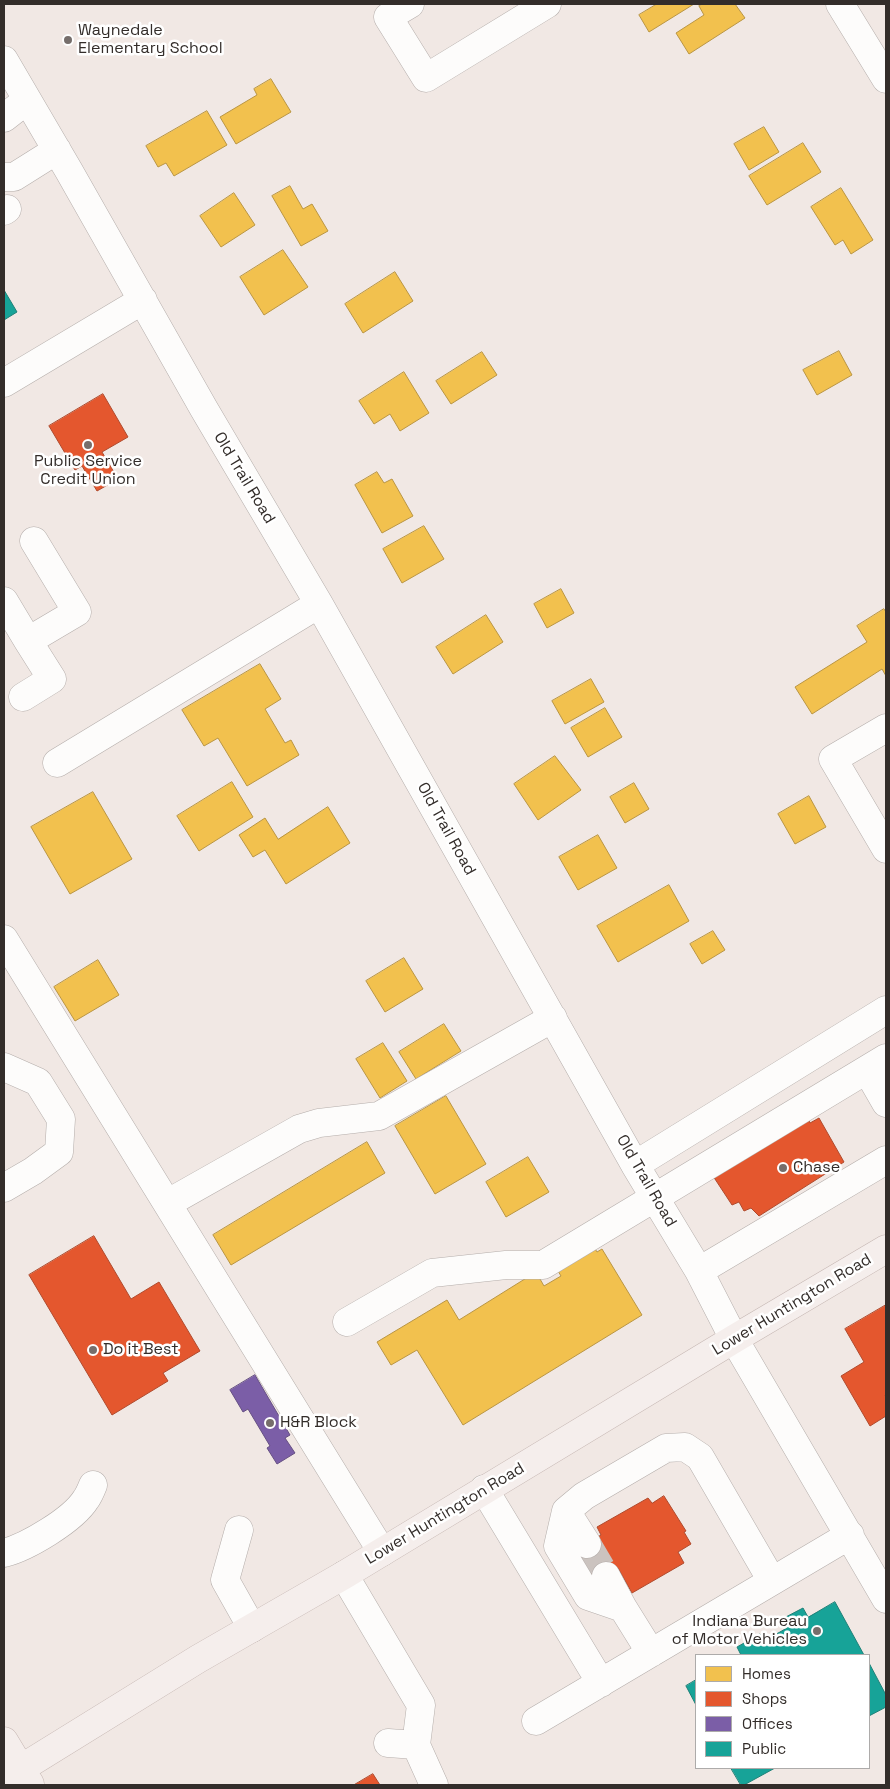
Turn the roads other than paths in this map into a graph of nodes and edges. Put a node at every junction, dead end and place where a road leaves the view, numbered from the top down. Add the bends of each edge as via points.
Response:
1 (410, 4) edge
2 (547, 4) edge
3 (840, 4) edge
4 (4, 60) edge
5 (886, 79) edge
6 (27, 100) junction
7 (4, 118) edge
8 (57, 150) junction
9 (4, 178) edge
10 (143, 300) junction
11 (4, 383) edge
12 (34, 541) dead end
13 (319, 604) junction
14 (5, 608) edge
15 (28, 640) junction
16 (23, 697) dead end
17 (886, 728) edge
18 (57, 763) dead end
19 (876, 810) edge
20 (886, 849) edge
21 (4, 939) edge
22 (886, 1010) edge
23 (553, 1018) junction
24 (877, 1064) edge
25 (4, 1067) edge
26 (886, 1104) edge
27 (886, 1160) edge
28 (635, 1165) junction
29 (4, 1188) edge
30 (655, 1197) junction
31 (168, 1203) junction
32 (886, 1249) edge
33 (699, 1271) junction
34 (346, 1322) dead end
35 (734, 1339) junction
36 (93, 1485) dead end
37 (484, 1489) junction
38 (566, 1511) junction
39 (239, 1530) dead end
40 (850, 1535) junction
41 (587, 1544) tunnel mouth
42 (382, 1552) junction
43 (4, 1553) edge
44 (344, 1575) junction
45 (606, 1576) tunnel mouth
46 (772, 1581) junction
47 (886, 1599) edge
48 (624, 1608) junction
49 (252, 1628) junction
50 (651, 1653) junction
51 (601, 1683) junction
52 (536, 1721) dead end
53 (4, 1740) edge
54 (388, 1743) dead end
55 (416, 1745) junction
56 (18, 1778) edge
57 (434, 1785) edge

1 - 2 street via 388,17 426,78
3 - 5 street
4 - 6 street, Old Trail Road
6 - 7 street
6 - 8 street, Old Trail Road
8 - 9 street via 14,178
8 - 10 street, Old Trail Road
10 - 11 street
10 - 13 street, Old Trail Road
12 - 15 street via 78,612
13 - 18 street
13 - 23 street, Old Trail Road
14 - 15 street
15 - 16 street via 52,679
17 - 19 street via 833,759
19 - 20 street
21 - 31 street
22 - 28 street
23 - 28 street, Old Trail Road
23 - 31 street via 379,1116 319,1123 299,1129
24 - 26 street
24 - 30 street
25 - 29 street via 38,1082 61,1119 59,1152
27 - 33 street
28 - 30 street, Old Trail Road
30 - 33 street, Old Trail Road
30 - 34 street via 543,1265 506,1265 432,1273
31 - 42 street
32 - 35 main road, Lower Huntington Road
33 - 35 street, Old Trail Road
35 - 37 main road, Lower Huntington Road
35 - 40 street, Old Trail Road
36 - 43 street via 73,1514 22,1547
37 - 42 main road, Lower Huntington Road
37 - 51 street
38 - 41 street
38 - 46 street via 584,1496 666,1448 685,1447 700,1457
38 - 48 street via 558,1546 588,1596
39 - 49 street via 225,1580
40 - 46 street
40 - 47 street, Old Trail Road
42 - 44 main road, Lower Huntington Road
44 - 49 main road, Lower Huntington Road
44 - 55 street via 421,1705
45 - 48 street
46 - 50 street
48 - 50 street
49 - 56 main road, Lower Huntington Road via 198,1659
50 - 51 street
51 - 52 street
53 - 56 main road
54 - 55 street
55 - 57 street

